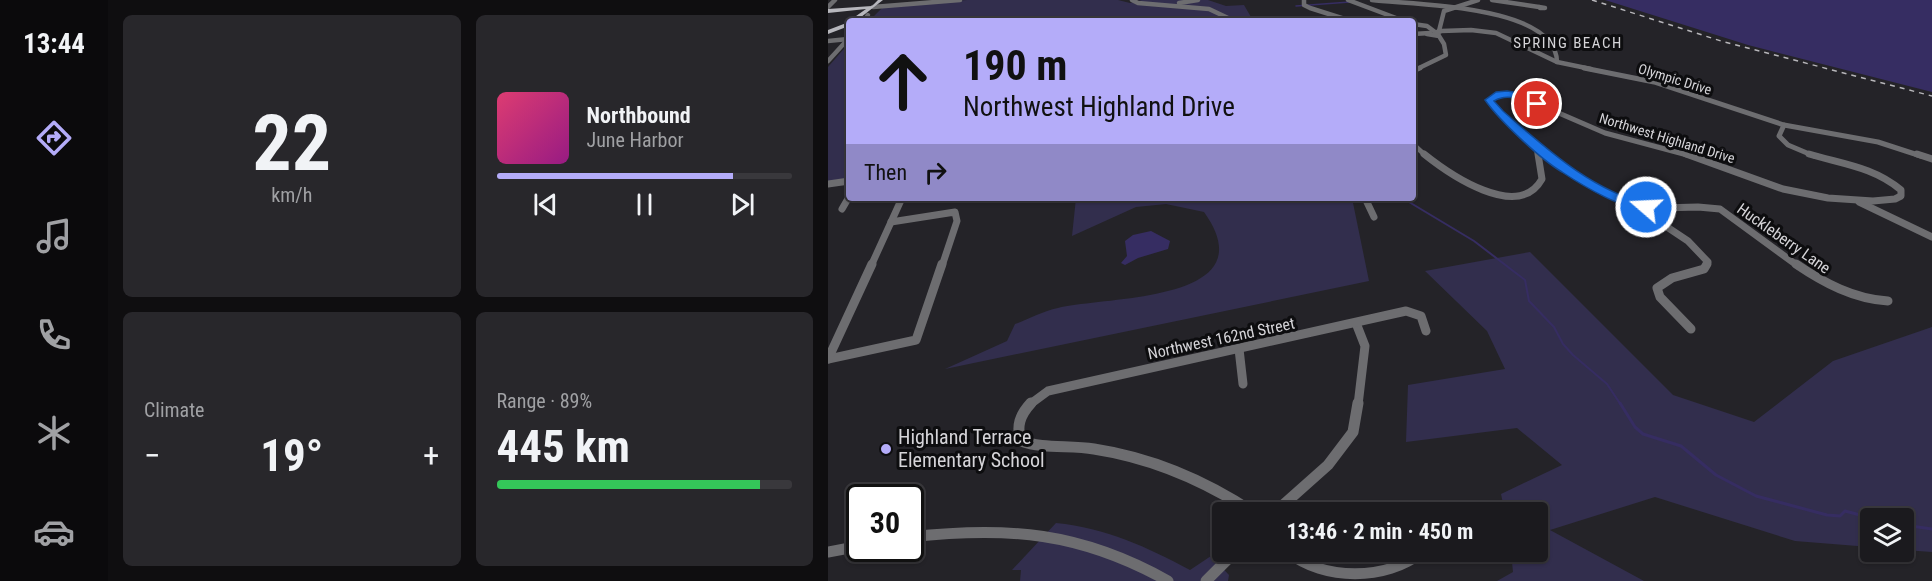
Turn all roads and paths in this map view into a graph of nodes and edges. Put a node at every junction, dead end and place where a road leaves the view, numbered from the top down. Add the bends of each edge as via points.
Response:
1 (835, 0) edge
2 (880, 0) edge
3 (960, 0) edge
4 (1132, 0) edge
5 (1137, 0) edge
6 (1198, 0) edge
7 (1304, 0) edge
8 (1348, 0) edge
9 (1372, 0) edge
10 (1478, 0) edge
11 (1492, 0) edge
12 (1456, 6) junction
13 (1539, 7) dead end
14 (873, 8) junction
15 (828, 9) edge
16 (868, 15) junction
17 (858, 18) edge
18 (860, 18) edge
19 (866, 18) edge
20 (1228, 18) edge
21 (1342, 18) edge
22 (1396, 18) edge
23 (846, 24) edge
24 (1416, 24) edge
25 (828, 31) edge
26 (1438, 33) junction
27 (1416, 34) edge
28 (846, 38) edge
29 (828, 40) edge
30 (846, 41) edge
31 (829, 58) edge
32 (1557, 62) junction
33 (1416, 69) edge
34 (1784, 125) junction
35 (1416, 146) edge
36 (1537, 147) junction
37 (1932, 159) edge
38 (846, 181) edge
39 (828, 184) edge
40 (1853, 200) junction
41 (847, 201) edge
42 (901, 201) edge
43 (1366, 201) edge
44 (1632, 204) junction
45 (842, 209) dead end
46 (1374, 217) dead end
47 (891, 222) junction
48 (1932, 237) edge
49 (1888, 301) dead end
50 (1356, 323) junction
51 (1691, 329) dead end
52 (1426, 332) dead end
53 (1239, 349) junction
54 (828, 359) edge
55 (1244, 384) dead end
56 (1239, 502) edge
57 (1286, 502) edge
58 (924, 535) edge
59 (846, 549) edge
60 (828, 552) edge
61 (1225, 562) edge
62 (1296, 562) edge
63 (1410, 562) edge
64 (1167, 581) edge
65 (1206, 581) edge

1 - 15 street
2 - 14 main road
3 - 14 street
4 - 20 street via 1209,9
5 - 6 street via 1173,4
7 - 21 street via 1310,8
8 - 22 street
9 - 12 street
10 - 12 street
11 - 13 street
12 - 26 street via 1444,12
12 - 32 street via 1524,22 1548,41 1557,54
14 - 15 main road
14 - 16 main road
14 - 17 main road
16 - 18 main road
16 - 19 street
23 - 25 main road
24 - 26 street
26 - 27 street
26 - 32 street, Olympic Drive via 1496,33
26 - 33 street via 1446,54
28 - 29 street
30 - 31 street
32 - 34 street, Olympic Drive via 1654,82
34 - 37 street, Olympic Drive via 1878,142
34 - 40 street, Northwest Highland Drive via 1779,136 1793,149 1858,165 1886,177 1901,190 1901,196 1895,199
35 - 36 street via 1469,185 1491,195 1510,196 1525,194 1539,185 1542,179
36 - 40 street, Northwest Highland Drive via 1499,113 1489,100 1492,97 1517,95 1605,133 1689,155 1783,189
36 - 44 street, Huckleberry Lane via 1582,181
38 - 39 street
40 - 48 street
41 - 45 street
42 - 47 street
43 - 46 street
44 - 49 street, Huckleberry Lane via 1720,209 1832,286 1862,299
44 - 51 street via 1688,241 1708,262 1704,269 1672,278 1657,288 1659,297
47 - 54 street
47 - 54 street via 955,212 957,221 916,340
50 - 52 street, Northwest 162nd Street via 1414,311 1425,319
50 - 53 street, Northwest 162nd Street
50 - 57 street via 1365,346 1353,432 1328,465
53 - 55 street
53 - 56 street, Northwest 162nd Street via 1048,391 1033,399 1020,417 1017,432 1021,441 1032,445 1105,449 1147,459
58 - 64 street via 971,530 1056,537 1125,557
59 - 60 street
61 - 65 street
62 - 63 street via 1317,572 1360,576 1393,570

